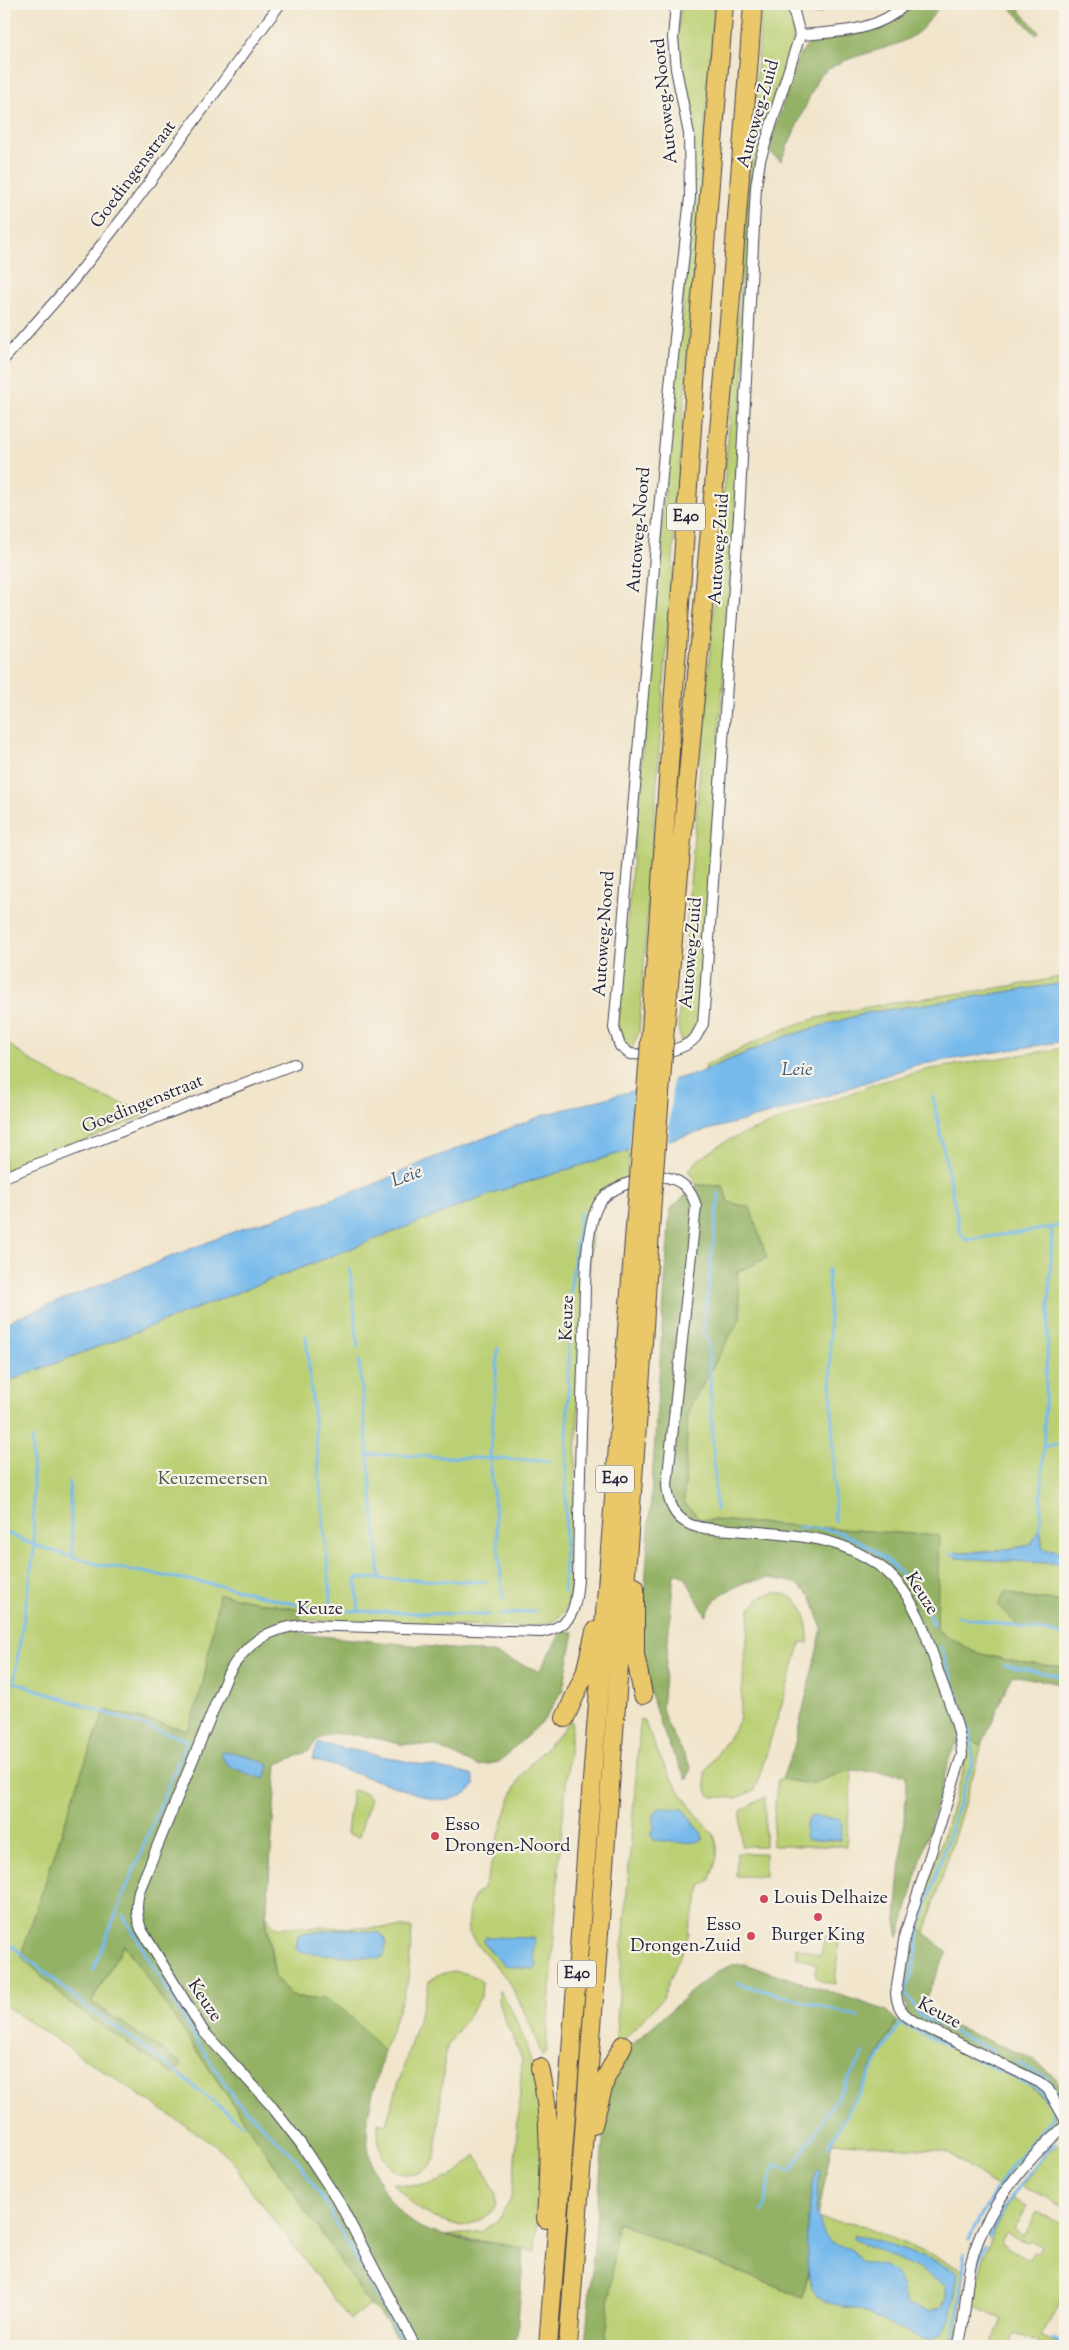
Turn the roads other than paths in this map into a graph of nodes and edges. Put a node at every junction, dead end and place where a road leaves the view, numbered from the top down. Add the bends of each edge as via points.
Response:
1 (280, 4) edge
2 (676, 4) edge
3 (724, 4) edge
4 (753, 4) edge
5 (792, 4) edge
6 (906, 4) edge
7 (800, 35) junction
8 (4, 359) edge
9 (658, 1029) junction
10 (630, 1054) joint
11 (294, 1064) dead end
12 (4, 1177) edge
13 (644, 1201) junction
14 (634, 1464) junction
15 (605, 1602) junction
16 (643, 1695) dead end
17 (565, 1718) dead end
18 (623, 2046) dead end
19 (540, 2068) dead end
20 (1065, 2119) edge
21 (1064, 2130) edge
22 (581, 2164) junction
23 (415, 2346) edge
24 (543, 2346) edge
25 (548, 2346) edge
26 (568, 2346) edge
27 (958, 2346) edge

1 - 8 street, Goedingenstraat via 132,206 72,282
2 - 10 street, Autoweg-Noord via 673,38 689,134 690,197 669,395 614,1028 620,1046
3 - 9 highway, E40 via 700,310
4 - 9 highway, E40 via 730,309
5 - 7 street
6 - 7 street via 870,26 844,32
7 - 10 street, Autoweg-Zuid via 760,160 756,187 738,525 703,1024 694,1038 683,1046 667,1051
9 - 13 highway, E40, bridge
11 - 12 street, Goedingenstraat
13 - 14 highway, E40
13 - 15 highway, E40
14 - 16 highway via 636,1654
14 - 22 highway, E40
15 - 17 highway via 585,1673
15 - 25 highway, E40
18 - 22 highway via 606,2077
19 - 24 highway via 550,2148 542,2284
20 - 23 street, Keuze via 1052,2094 1039,2082 915,2022 907,2017 897,2002 905,1934 962,1755 958,1734 924,1630 902,1588 887,1572 841,1544 808,1537 696,1527 678,1517 672,1508 667,1485 696,1206 693,1195 682,1183 664,1177 636,1181 605,1196 594,1216 590,1234 585,1300 578,1580 573,1613 568,1620 541,1632 303,1625 287,1626 261,1636 248,1646 228,1674 136,1905 137,1918 148,1945 194,2018 288,2126 338,2202
21 - 27 street via 1030,2158 983,2230 972,2259 964,2328
22 - 26 highway, E40

